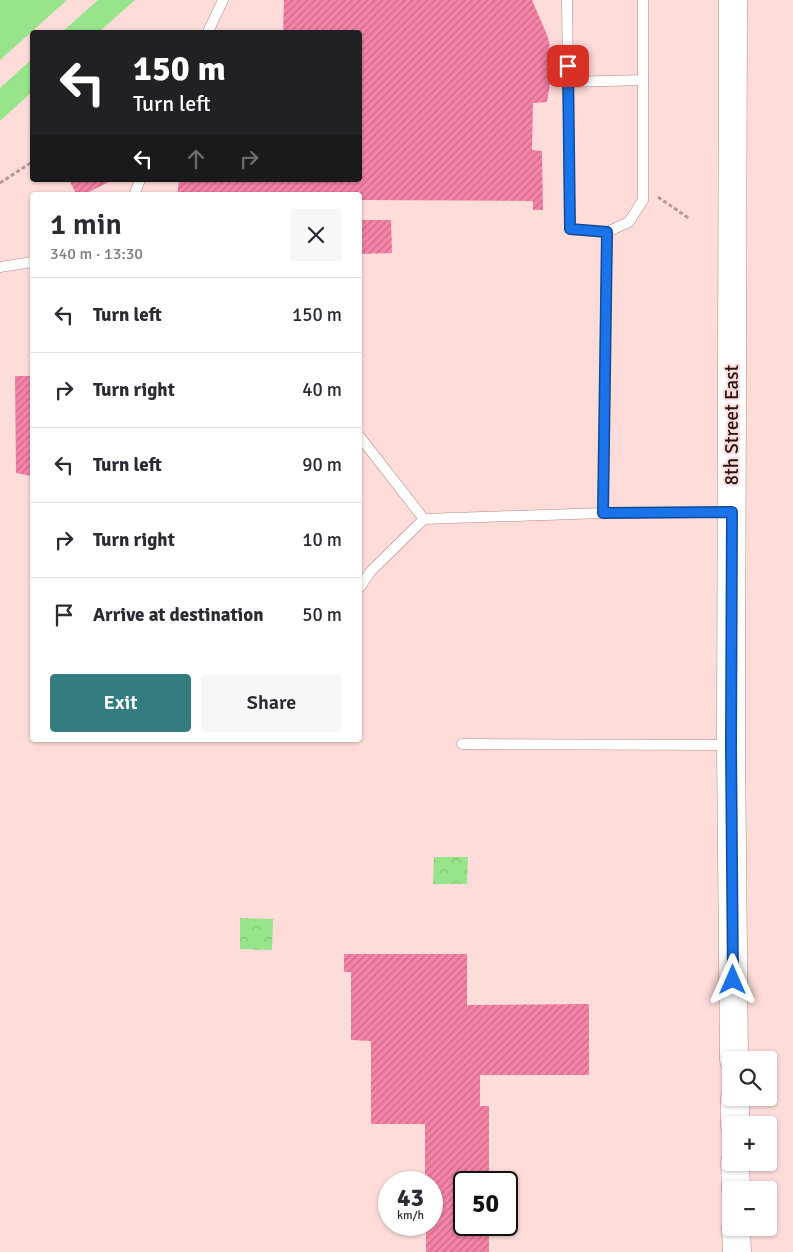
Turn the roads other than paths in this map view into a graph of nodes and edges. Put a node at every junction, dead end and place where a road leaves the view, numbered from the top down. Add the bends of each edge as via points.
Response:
1 (223, 0) edge
2 (567, 0) edge
3 (643, 0) edge
4 (733, 0) edge
5 (209, 30) edge
6 (643, 80) junction
7 (569, 82) junction
8 (607, 232) junction
9 (30, 262) edge
10 (0, 267) edge
11 (362, 440) edge
12 (732, 512) junction
13 (603, 513) junction
14 (424, 519) junction
15 (362, 583) edge
16 (462, 744) dead end
17 (731, 745) junction
18 (734, 1051) edge
19 (736, 1236) edge
20 (737, 1252) edge

1 - 5 lane
2 - 7 lane
3 - 6 lane
4 - 12 main road, 8th Street East
6 - 7 lane
6 - 8 lane via 643,200 629,222
7 - 8 lane via 570,229
8 - 13 lane
9 - 10 lane
11 - 14 lane
12 - 13 lane
12 - 17 main road, 8th Street East
13 - 14 lane
14 - 15 lane
16 - 17 lane
17 - 18 main road, 8th Street East
19 - 20 main road

